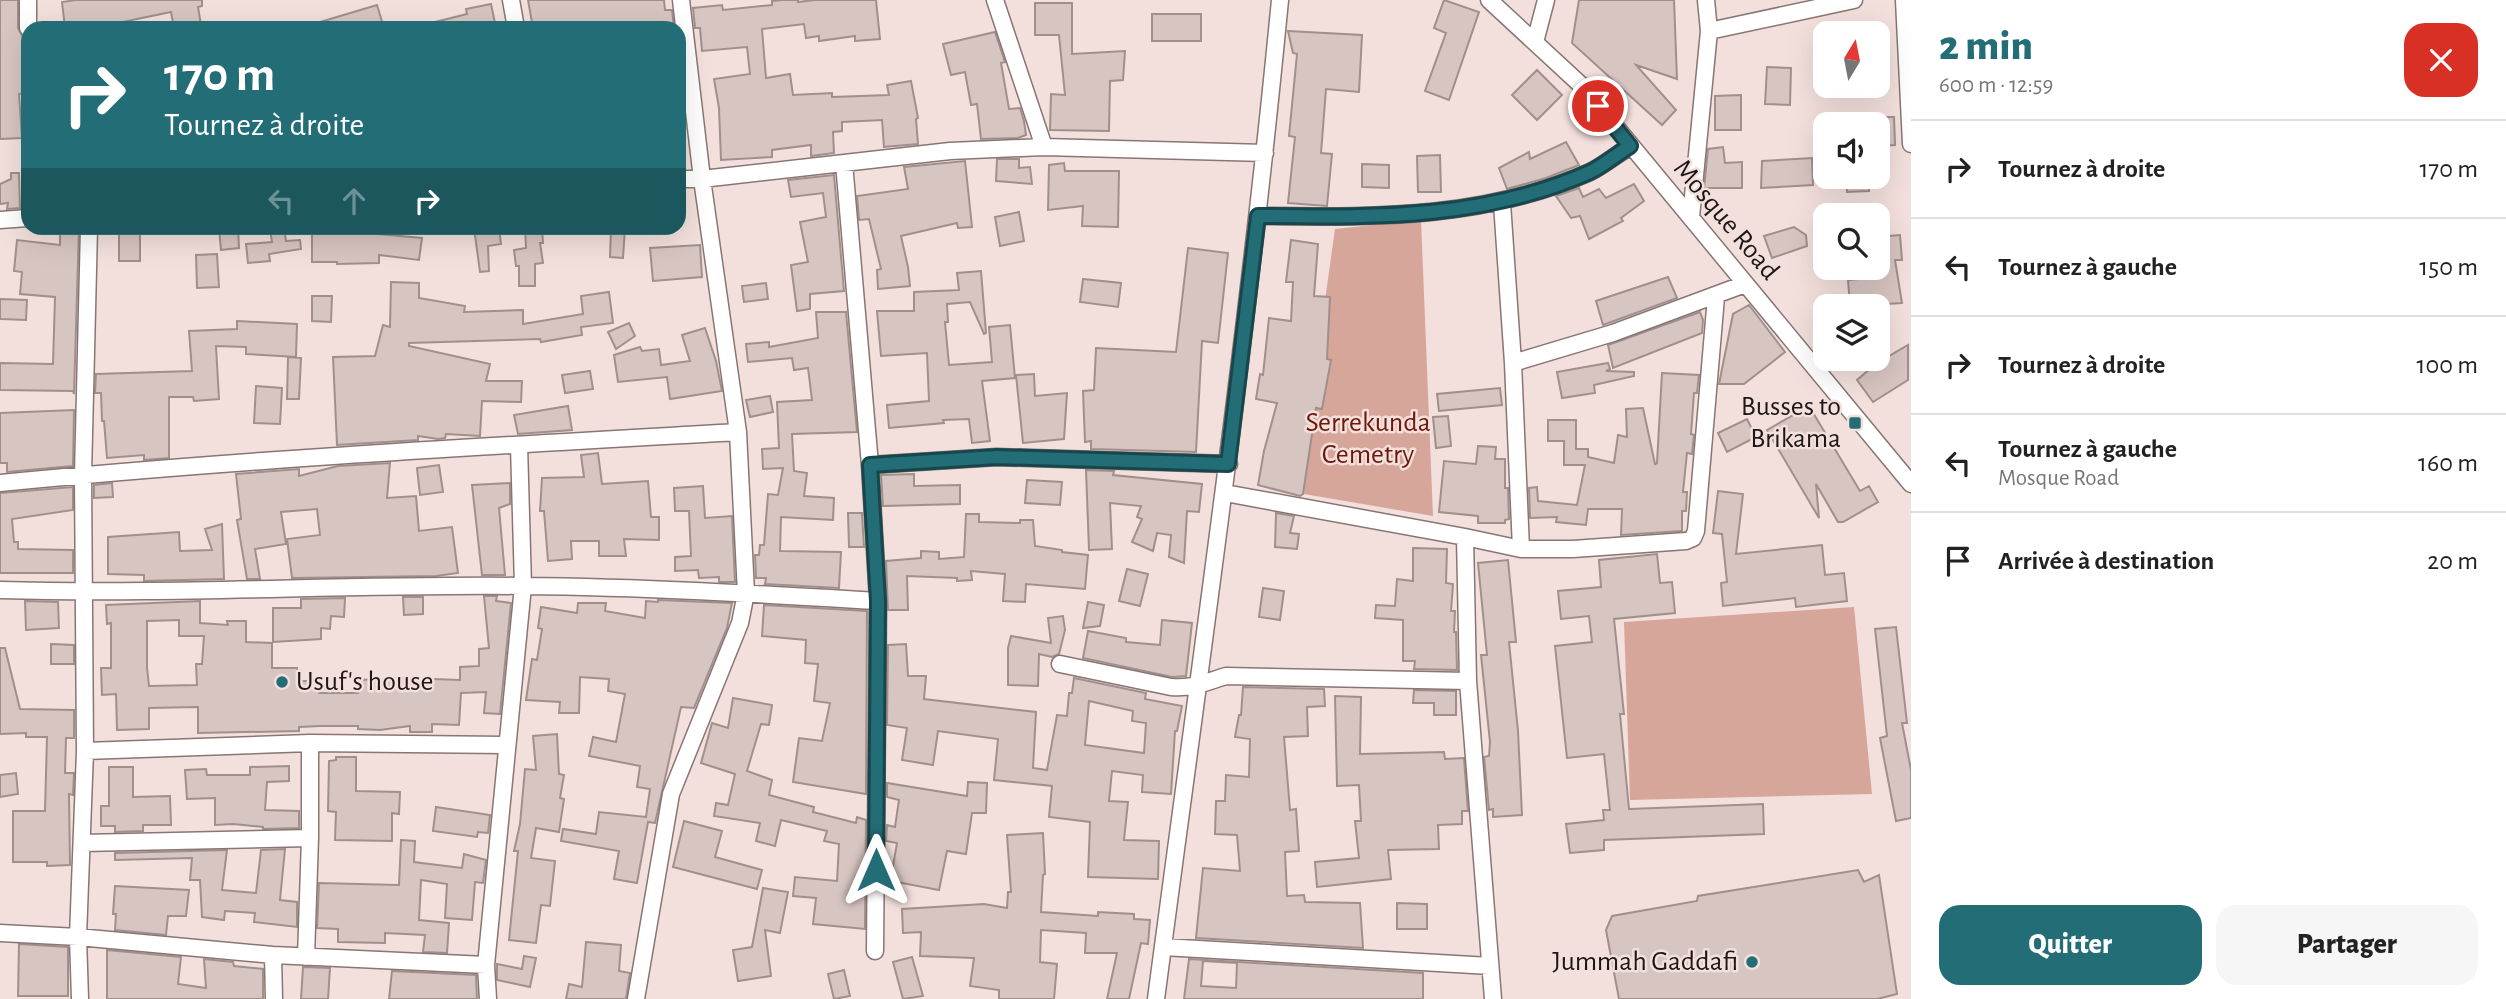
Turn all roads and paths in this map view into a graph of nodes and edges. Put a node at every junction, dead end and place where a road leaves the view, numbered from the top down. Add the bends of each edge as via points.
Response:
1 (28, 0) edge
2 (511, 0) edge
3 (681, 0) edge
4 (995, 0) edge
5 (1280, 0) edge
6 (1489, 0) edge
7 (1546, 0) edge
8 (1706, 0) edge
9 (1854, 0) edge
10 (1904, 0) edge
11 (28, 21) edge
12 (515, 21) edge
13 (683, 21) edge
14 (1709, 31) junction
15 (1535, 42) junction
16 (686, 43) edge
17 (1911, 144) edge
18 (1044, 146) junction
19 (1630, 146) junction
20 (1265, 153) junction
21 (844, 163) junction
22 (702, 179) junction
23 (686, 180) edge
24 (1502, 203) junction
25 (1258, 216) junction
26 (1690, 217) junction
27 (21, 218) edge
28 (0, 220) edge
29 (89, 235) edge
30 (1745, 284) junction
31 (1716, 296) junction
32 (1513, 363) junction
33 (737, 432) junction
34 (519, 445) junction
35 (1228, 464) junction
36 (870, 465) junction
37 (83, 475) junction
38 (0, 483) edge
39 (1911, 484) edge
40 (1224, 493) junction
41 (1465, 537) junction
42 (1521, 549) junction
43 (523, 586) junction
44 (0, 590) edge
45 (84, 593) junction
46 (746, 593) junction
47 (878, 601) junction
48 (1060, 664) dead end
49 (1468, 681) junction
50 (1199, 686) junction
51 (310, 744) junction
52 (506, 745) junction
53 (85, 751) junction
54 (310, 838) junction
55 (82, 843) junction
56 (0, 933) edge
57 (78, 937) junction
58 (1163, 947) junction
59 (875, 951) dead end
60 (273, 955) junction
61 (306, 957) junction
62 (486, 965) junction
63 (1490, 966) junction
64 (80, 999) edge
65 (274, 999) edge
66 (488, 999) edge
67 (636, 999) edge
68 (1156, 999) edge
69 (1493, 999) edge

1 - 11 street
2 - 12 street
3 - 13 street
4 - 18 street
5 - 20 street
6 - 15 street, Mosque Road
7 - 15 street
8 - 14 street
9 - 14 street
10 - 17 street
14 - 26 street
15 - 19 street, Mosque Road via 1582,86
16 - 22 street
18 - 20 street
18 - 21 street
19 - 24 street via 1591,171
19 - 26 street, Mosque Road
20 - 25 street
21 - 22 street
21 - 36 street
22 - 23 street
22 - 33 street
24 - 25 street via 1418,215
24 - 32 street
25 - 35 street
26 - 30 street, Mosque Road
27 - 28 street
29 - 37 street
30 - 31 street
30 - 39 street, Mosque Road
31 - 32 street
31 - 42 street via 1693,538
32 - 42 street
33 - 34 street
33 - 46 street
34 - 37 street
34 - 43 street
35 - 36 street via 997,457
35 - 40 street
36 - 47 street
37 - 38 street
37 - 45 street
40 - 41 street
40 - 50 street
41 - 42 street
41 - 49 street
43 - 45 street
43 - 46 street
43 - 52 street
44 - 45 street
45 - 53 street
46 - 47 street
46 - 67 street via 740,623 671,794
47 - 59 street
48 - 50 street via 1171,687
49 - 50 street via 1226,676
49 - 63 street
50 - 58 street
51 - 52 street
51 - 53 street
51 - 54 street
52 - 62 street
53 - 55 street
54 - 55 street
54 - 61 street
55 - 57 street
56 - 57 street
57 - 60 street
57 - 64 street
58 - 63 street
58 - 68 street
60 - 61 street
60 - 65 street
61 - 62 street
62 - 66 street
63 - 69 street

